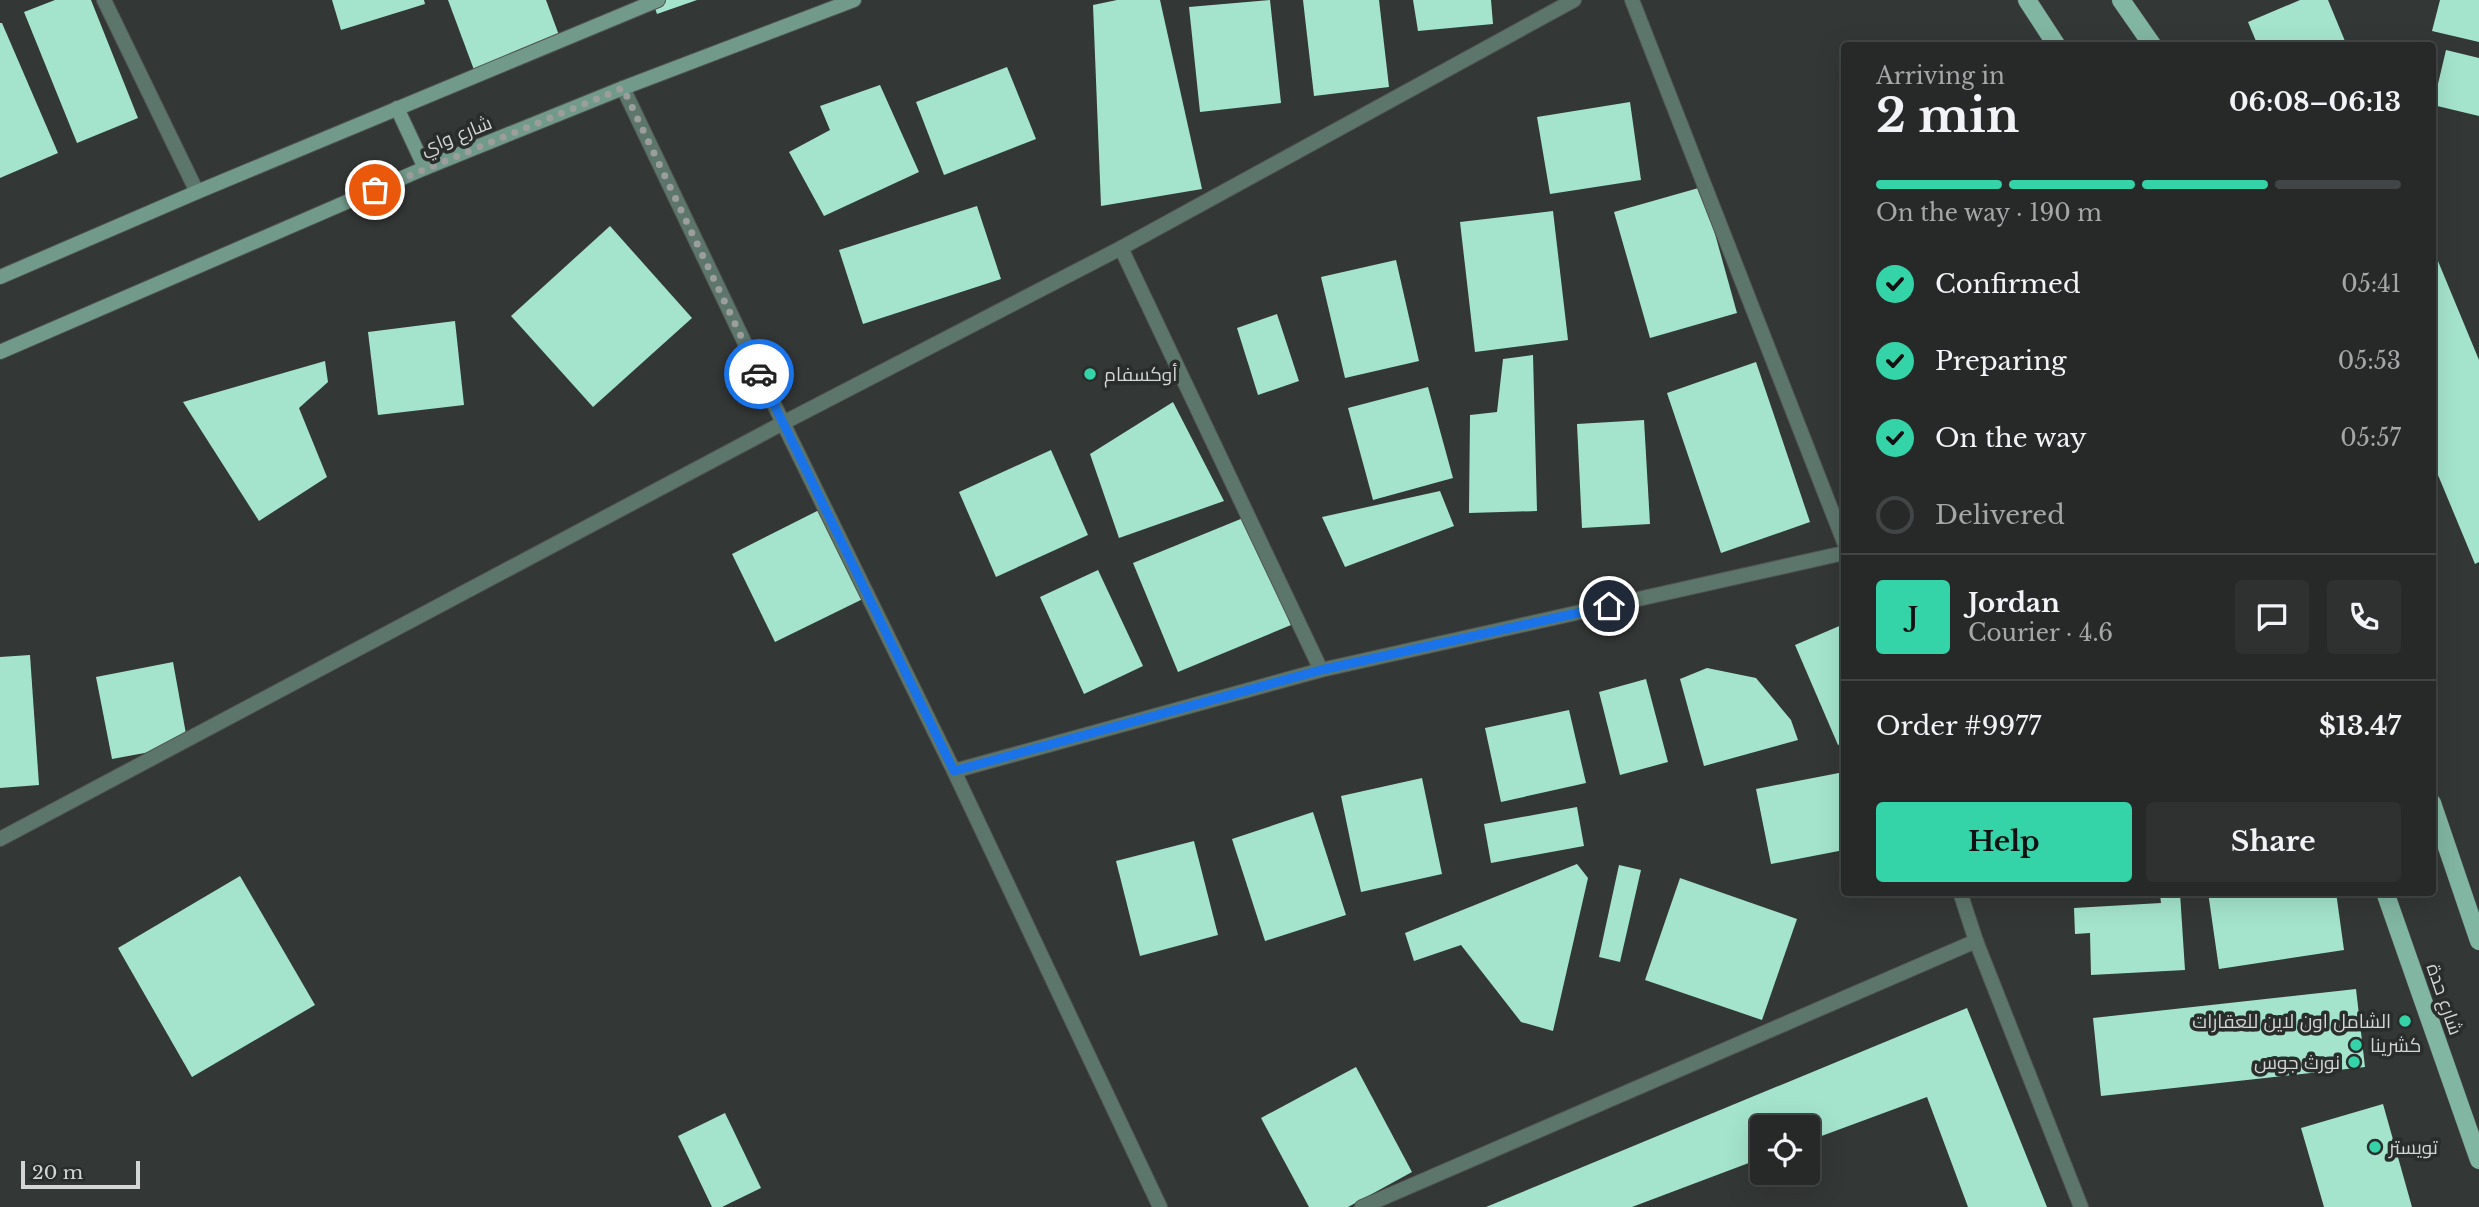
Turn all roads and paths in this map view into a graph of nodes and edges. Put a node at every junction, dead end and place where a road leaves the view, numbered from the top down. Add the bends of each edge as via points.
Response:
1 (104, 0) edge
2 (658, 0) edge
3 (854, 0) edge
4 (1574, 0) edge
5 (1632, 0) edge
6 (2027, 0) edge
7 (2121, 0) edge
8 (2054, 42) edge
9 (2150, 42) edge
10 (623, 88) junction
11 (397, 108) junction
12 (425, 168) junction
13 (197, 192) junction
14 (1121, 248) junction
15 (0, 277) edge
16 (0, 352) edge
17 (783, 423) junction
18 (1841, 534) edge
19 (1841, 554) edge
20 (1321, 670) junction
21 (954, 771) junction
22 (2436, 815) edge
23 (0, 839) edge
24 (1962, 896) edge
25 (2386, 896) edge
26 (1976, 941) junction
27 (2479, 941) edge
28 (2479, 1160) edge
29 (1160, 1207) edge
30 (1362, 1207) edge
31 (2081, 1207) edge

1 - 13 street
2 - 11 street
3 - 10 street, شارع واي
4 - 14 street
5 - 18 street
6 - 8 main road
7 - 9 main road
10 - 12 street, شارع واي
10 - 17 street
11 - 12 street
11 - 13 street
12 - 16 street, شارع واي
13 - 15 street
14 - 17 street
14 - 20 street
17 - 21 street
17 - 23 street
19 - 20 street
20 - 21 street
21 - 29 street
22 - 27 main road
24 - 26 street
25 - 28 main road, شارع حدة
26 - 30 street
26 - 31 street

